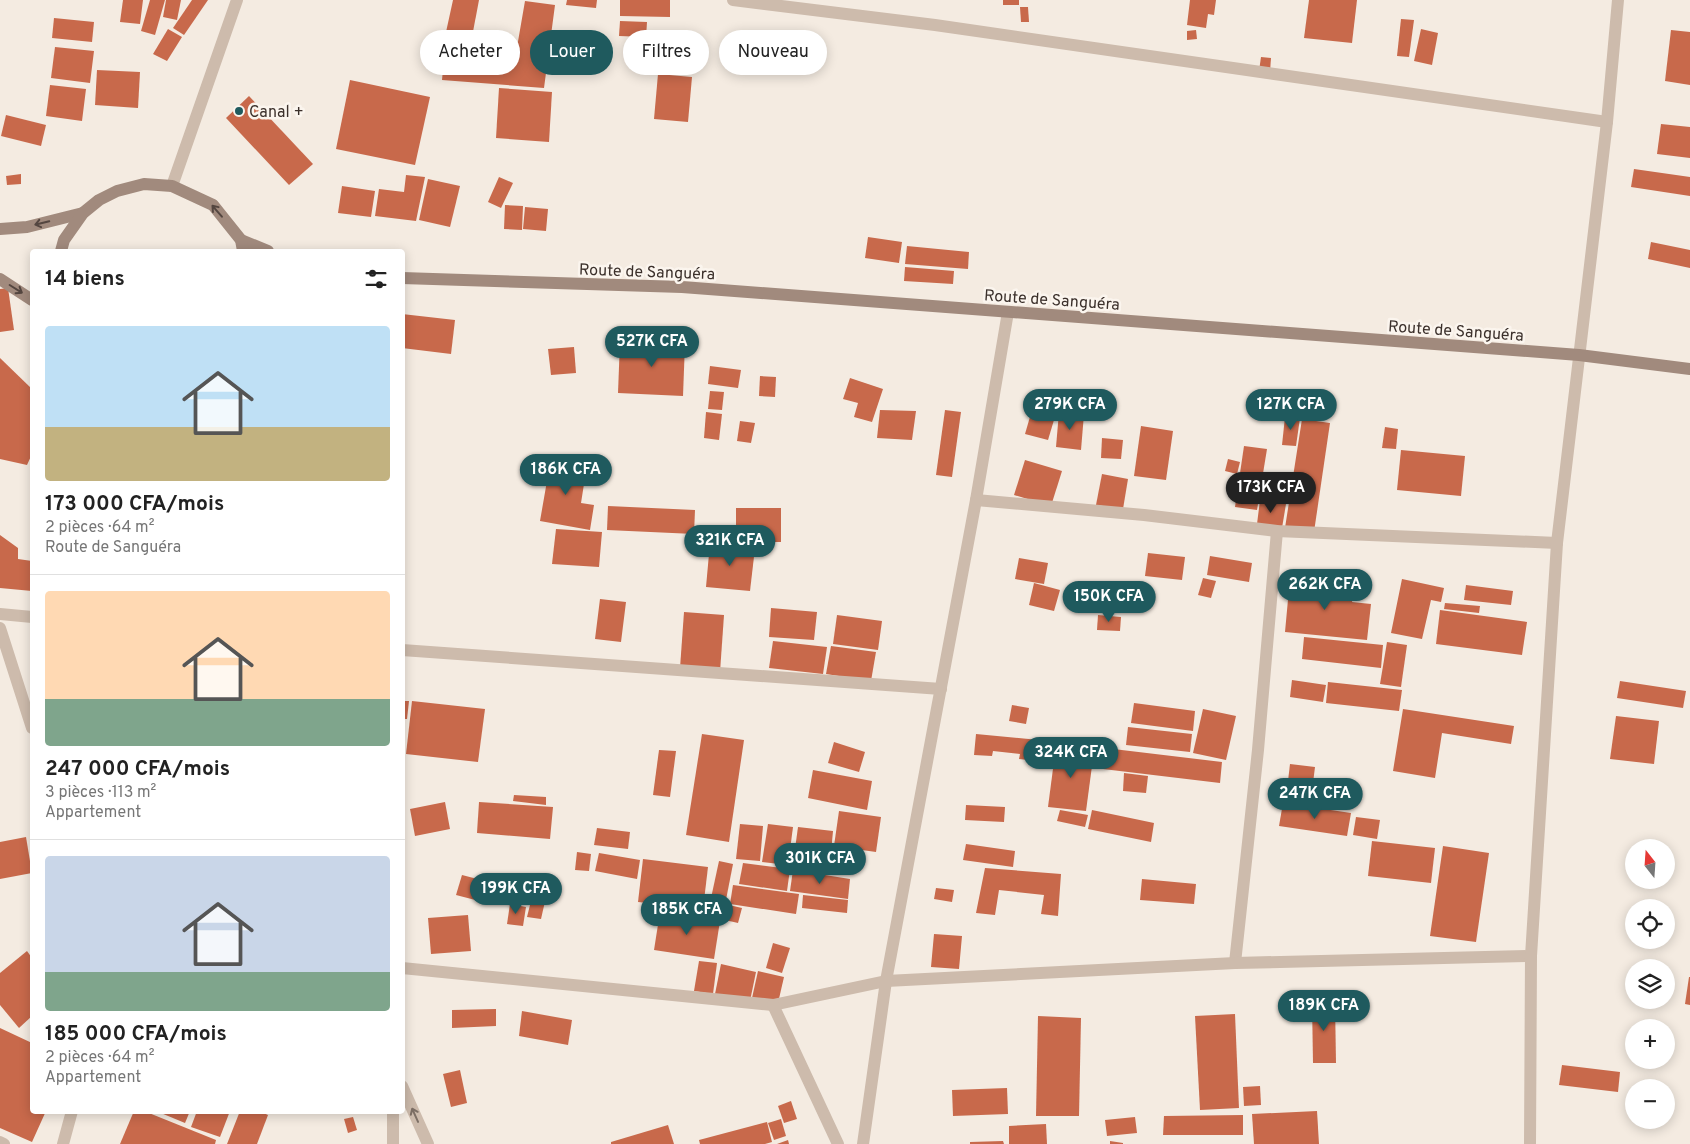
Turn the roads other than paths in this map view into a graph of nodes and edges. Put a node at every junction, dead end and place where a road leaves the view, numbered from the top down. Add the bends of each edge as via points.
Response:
1 (236, 0) edge
2 (733, 0) edge
3 (1618, 0) edge
4 (1608, 122) junction
5 (172, 186) junction
6 (83, 213) junction
7 (0, 229) edge
8 (242, 246) edge
9 (62, 249) edge
10 (258, 249) edge
11 (0, 279) edge
12 (405, 279) edge
13 (30, 299) edge
14 (1008, 312) junction
15 (1579, 356) junction
16 (1690, 369) edge
17 (976, 500) junction
18 (1277, 531) junction
19 (1556, 543) junction
20 (0, 614) edge
21 (30, 617) edge
22 (0, 628) edge
23 (405, 650) edge
24 (940, 689) junction
25 (30, 722) edge
26 (1530, 956) junction
27 (1235, 963) junction
28 (405, 968) edge
29 (886, 980) junction
30 (773, 1005) junction
31 (405, 1093) edge
32 (71, 1114) edge
33 (393, 1114) edge
34 (0, 1142) edge
35 (4, 1144) edge
36 (63, 1144) edge
37 (393, 1144) edge
38 (428, 1144) edge
39 (838, 1144) edge
40 (863, 1144) edge
41 (1530, 1144) edge

1 - 5 street
2 - 4 street via 935,25
3 - 4 street
4 - 15 street
5 - 6 street via 144,184 117,191
8 -> 5 street via 213,205
6 -> 7 street via 27,227
6 - 9 street
8 - 10 street
11 -> 13 street
12 - 14 street, Route de Sanguéra via 682,287
14 - 15 street, Route de Sanguéra
14 - 17 street
15 - 16 street, Route de Sanguéra
15 - 19 street
17 - 18 street
17 - 24 street
18 - 19 street
18 - 27 street
19 - 26 street
20 - 21 street
22 - 25 street
23 - 24 street
24 - 29 street
26 - 27 street
26 - 41 street
27 - 29 street
28 - 30 street
29 - 30 street
29 - 40 street
30 - 39 street
38 -> 31 street
32 - 36 street
33 - 37 street
34 - 35 street

